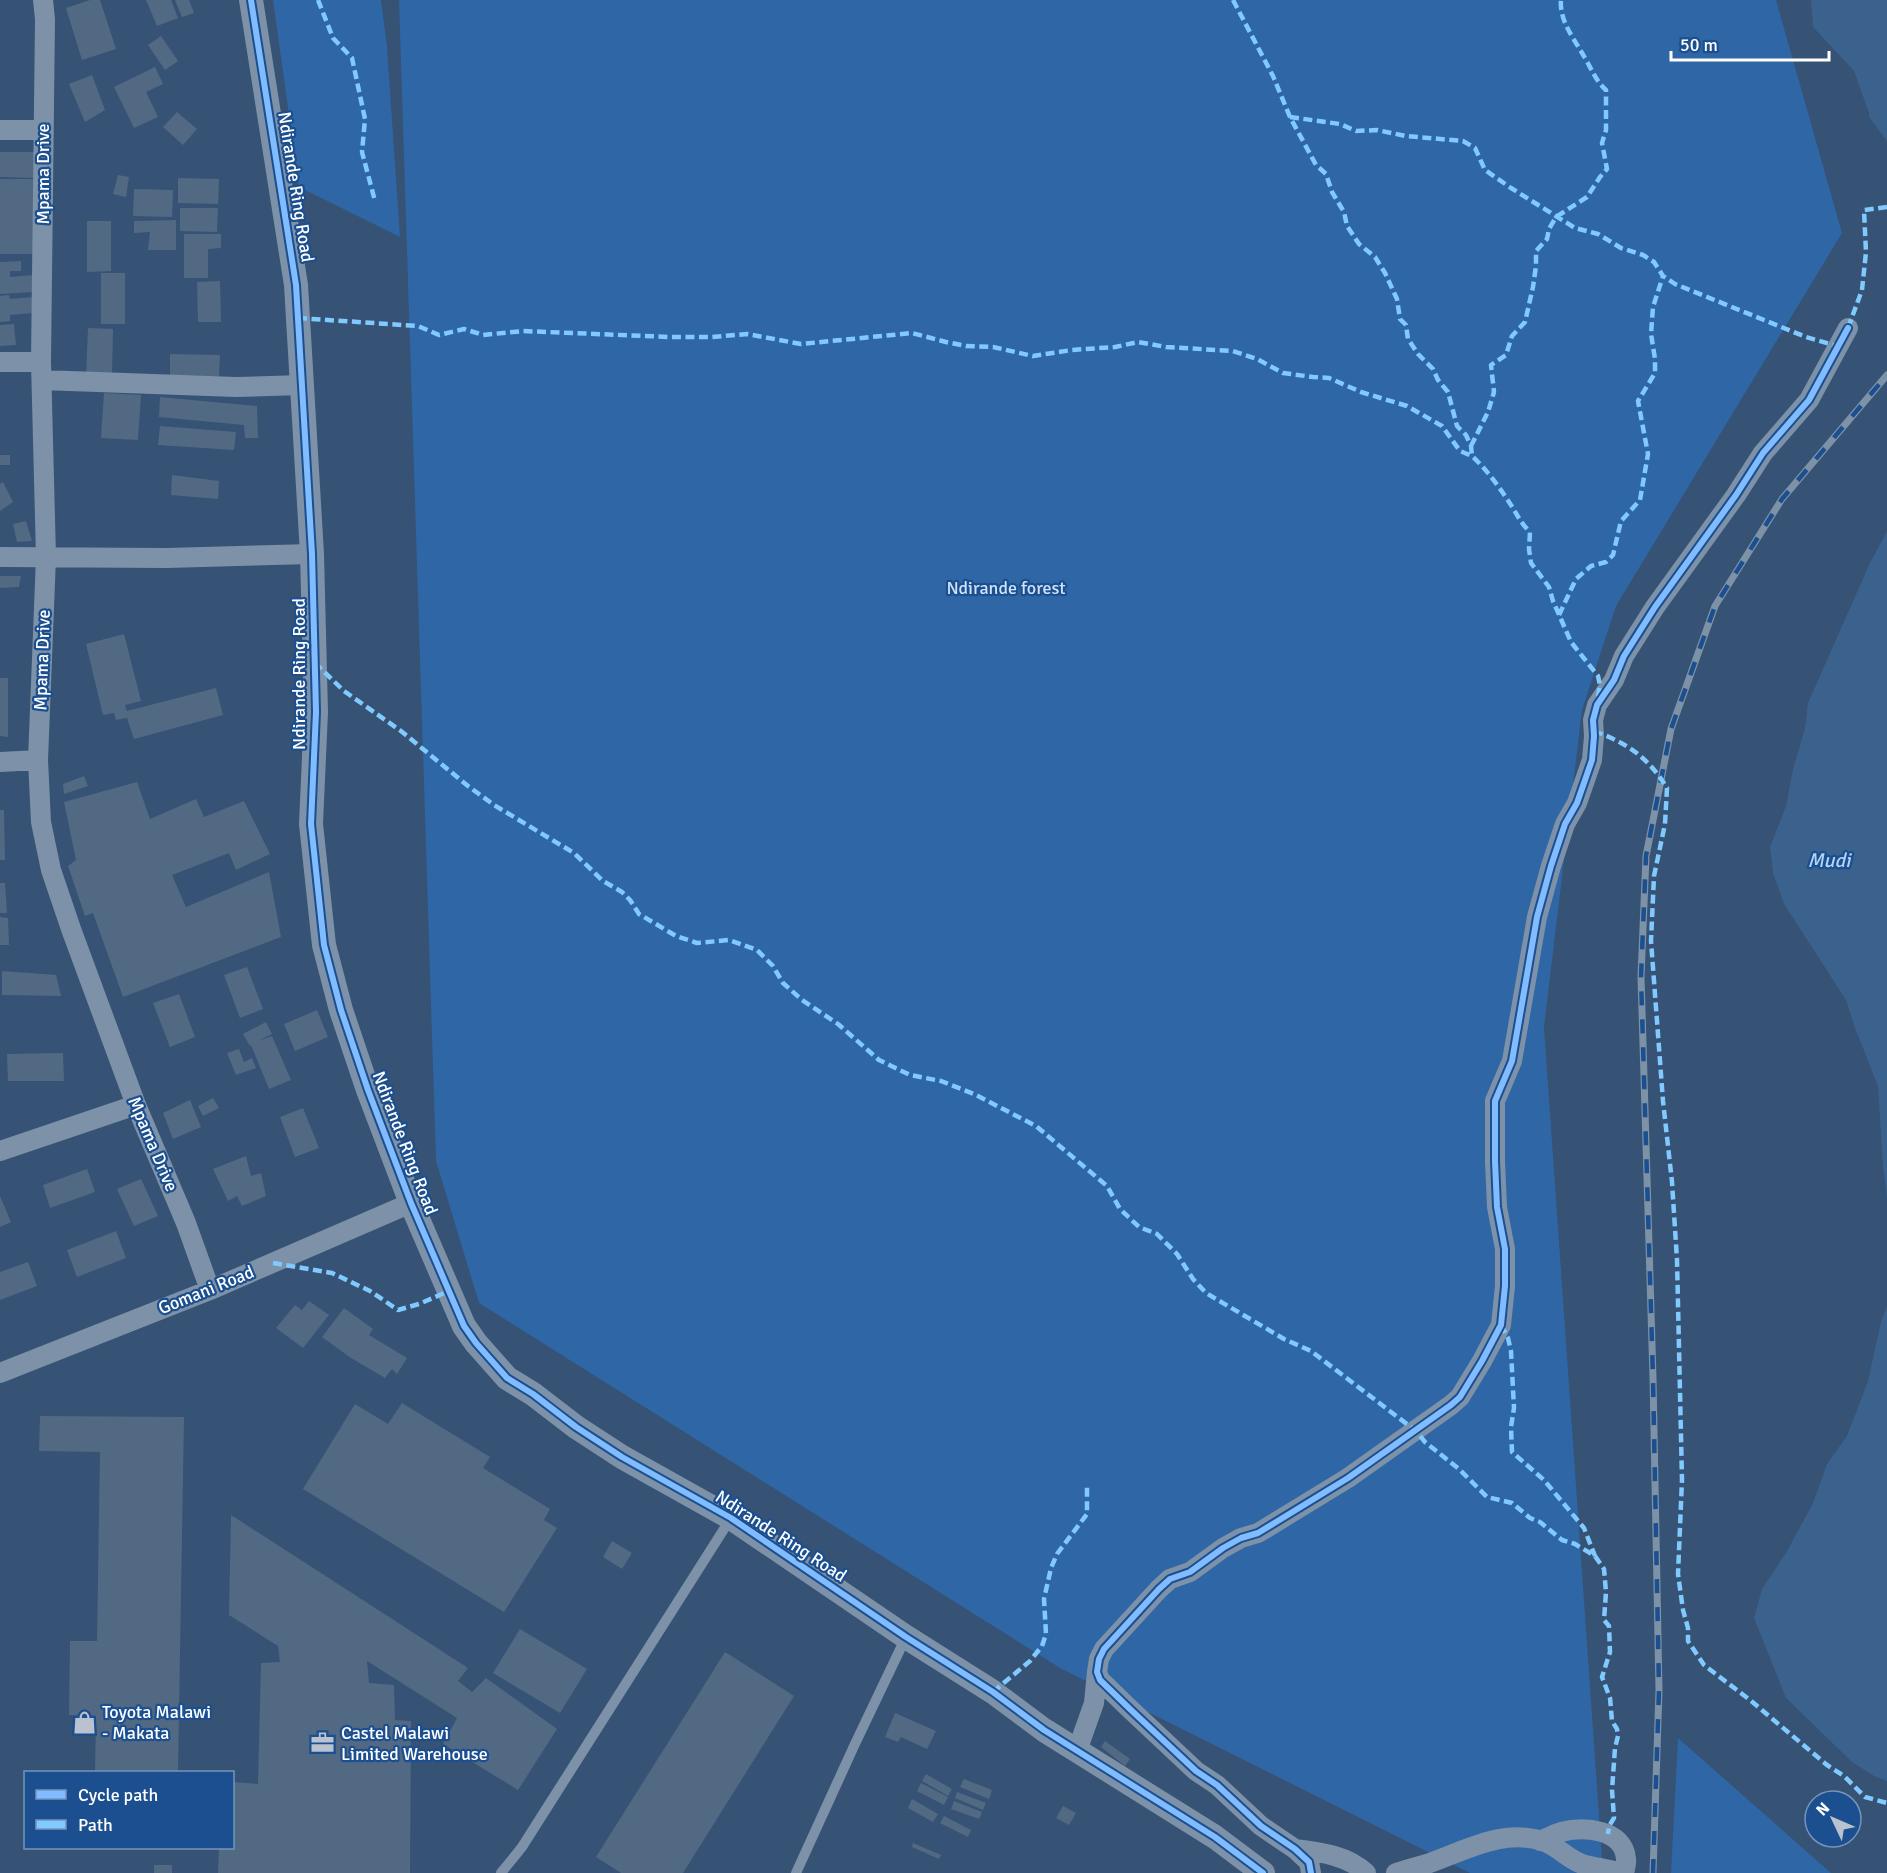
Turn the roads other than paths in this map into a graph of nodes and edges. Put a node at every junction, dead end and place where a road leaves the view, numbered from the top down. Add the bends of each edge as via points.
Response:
1 (43, 0) edge
2 (251, 0) edge
3 (0, 130) edge
4 (43, 130) junction
5 (1848, 328) dead end
6 (0, 362) edge
7 (41, 371) junction
8 (302, 385) junction
9 (312, 554) junction
10 (0, 557) edge
11 (46, 557) junction
12 (38, 760) junction
13 (0, 762) edge
14 (136, 1105) junction
15 (0, 1151) edge
16 (411, 1203) junction
17 (210, 1290) junction
18 (0, 1373) edge
19 (731, 1518) junction
20 (906, 1637) junction
21 (1097, 1672) junction
22 (1077, 1751) junction
23 (1540, 1841) junction
24 (1295, 1849) junction
25 (1578, 1867) edge
26 (501, 1873) edge
27 (796, 1873) edge
28 (1263, 1873) edge
29 (1311, 1873) edge
30 (1366, 1873) edge
31 (1396, 1873) edge
32 (1622, 1873) edge

1 - 4 street, Mpama Drive
2 - 8 street, Ndirande Ring Road via 296,285
3 - 4 street
4 - 7 street, Mpama Drive
5 - 21 street via 1809,400 1763,453 1655,607 1597,705 1592,760 1551,866 1537,917 1512,1061 1495,1101 1497,1207 1505,1249 1505,1286 1501,1324 1482,1360 1452,1406 1418,1430 1258,1533 1241,1538 1190,1572 1170,1580 1104,1649
6 - 7 street
7 - 8 street via 236,387
7 - 11 street, Mpama Drive
8 - 9 street, Ndirande Ring Road
9 - 11 street
9 - 16 street, Ndirande Ring Road via 316,712 311,824 324,945 352,1046
10 - 11 street
11 - 12 street, Mpama Drive
12 - 13 street
12 - 14 street, Mpama Drive via 41,822 51,870
14 - 15 street
14 - 17 street, Mpama Drive
16 - 17 street, Gomani Road
16 - 19 street, Ndirande Ring Road via 464,1326 507,1378 622,1457
17 - 18 street, Gomani Road
19 - 20 street, Ndirande Ring Road
19 - 26 lane via 522,1847
20 - 22 street, Ndirande Ring Road
20 - 27 lane
21 - 22 street via 1094,1703
21 - 24 street via 1100,1680 1196,1771
22 - 28 street, Ndirande Ring Road via 1215,1837
23 - 25 street via 1569,1855
23 - 31 street via 1520,1837 1485,1842
23 - 32 street via 1562,1832 1587,1829 1608,1833 1622,1846 1626,1859
24 - 29 street via 1309,1862
24 - 30 street via 1340,1858
25 - 32 street

